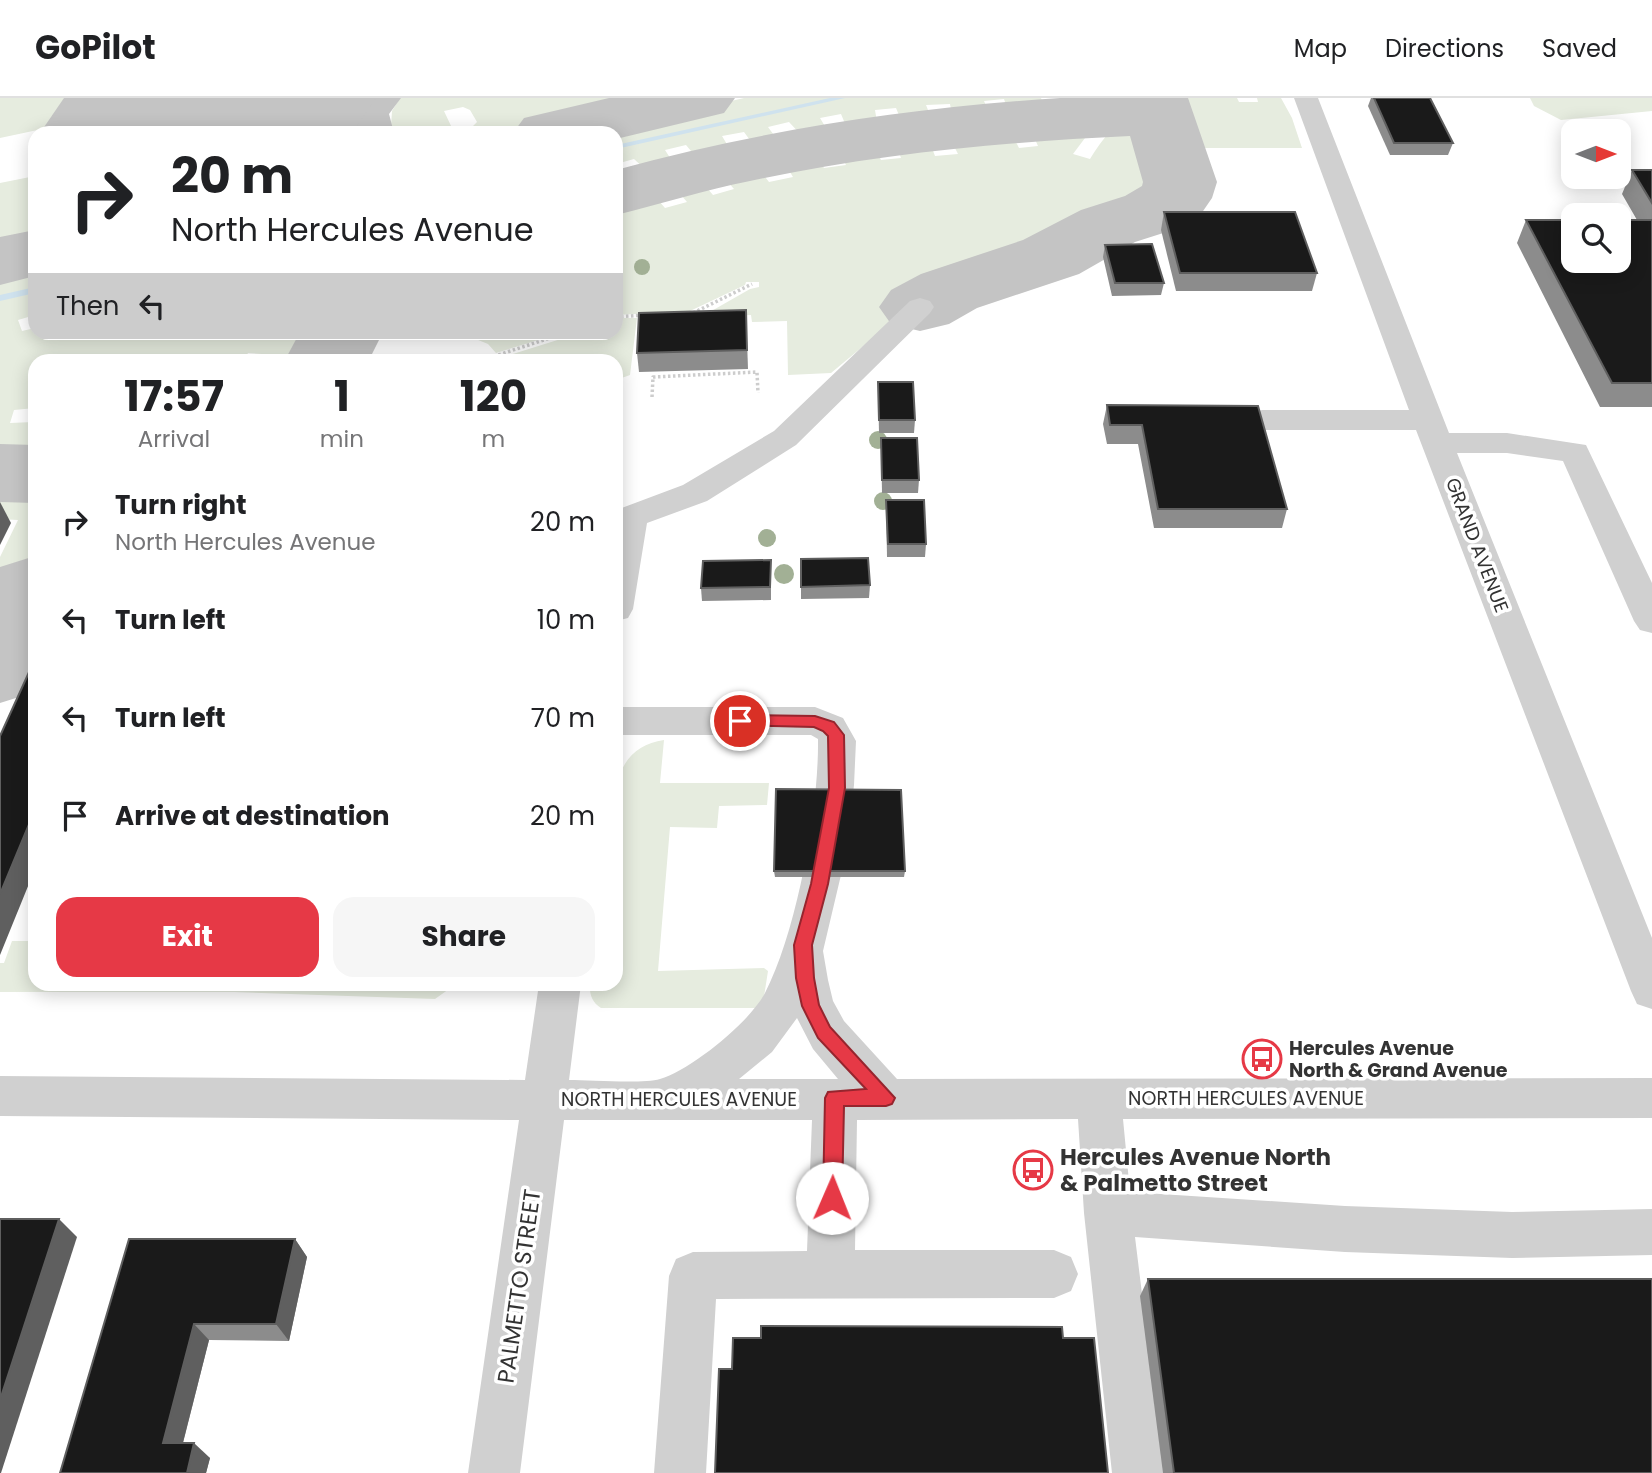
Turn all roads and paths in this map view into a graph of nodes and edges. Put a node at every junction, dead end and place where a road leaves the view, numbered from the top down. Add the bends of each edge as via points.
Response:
1 (1306, 98) edge
2 (752, 284) dead end
3 (920, 307) dead end
4 (690, 314) edge
5 (650, 315) edge
6 (623, 317) edge
7 (543, 340) edge
8 (500, 354) edge
9 (758, 393) dead end
10 (652, 397) dead end
11 (1262, 420) edge
12 (1433, 431) junction
13 (624, 516) edge
14 (1652, 621) edge
15 (623, 720) edge
16 (803, 945) junction
17 (559, 991) edge
18 (1652, 991) edge
19 (0, 1096) edge
20 (667, 1098) junction
21 (835, 1098) junction
22 (886, 1098) junction
23 (1099, 1098) junction
24 (1652, 1098) edge
25 (544, 1100) junction
26 (1108, 1213) junction
27 (1652, 1232) edge
28 (830, 1274) junction
29 (1054, 1274) dead end
30 (494, 1473) edge
31 (680, 1473) edge
32 (1139, 1473) edge

1 - 12 street, GRAND AVENUE
2 - 4 path
3 - 13 street via 785,438 695,493
5 - 6 path
7 - 8 path
9 - 10 path via 757,372 679,373 653,377
11 - 12 street
12 - 14 street via 1575,452
12 - 18 street, GRAND AVENUE
15 - 16 street via 815,721 829,726 836,735 837,788 820,884
16 - 20 street via 782,1006 767,1028 703,1079
16 - 22 street via 811,1006 824,1032
17 - 25 street, PALMETTO STREET
19 - 25 street, NORTH HERCULES AVENUE
20 - 21 street, NORTH HERCULES AVENUE
20 - 25 street, NORTH HERCULES AVENUE
21 - 22 street, NORTH HERCULES AVENUE
21 - 28 street
22 - 23 street, NORTH HERCULES AVENUE
23 - 24 street, NORTH HERCULES AVENUE
23 - 26 street
25 - 30 street, PALMETTO STREET
26 - 27 street via 1512,1235
26 - 32 street
28 - 29 street
28 - 31 street via 693,1276

